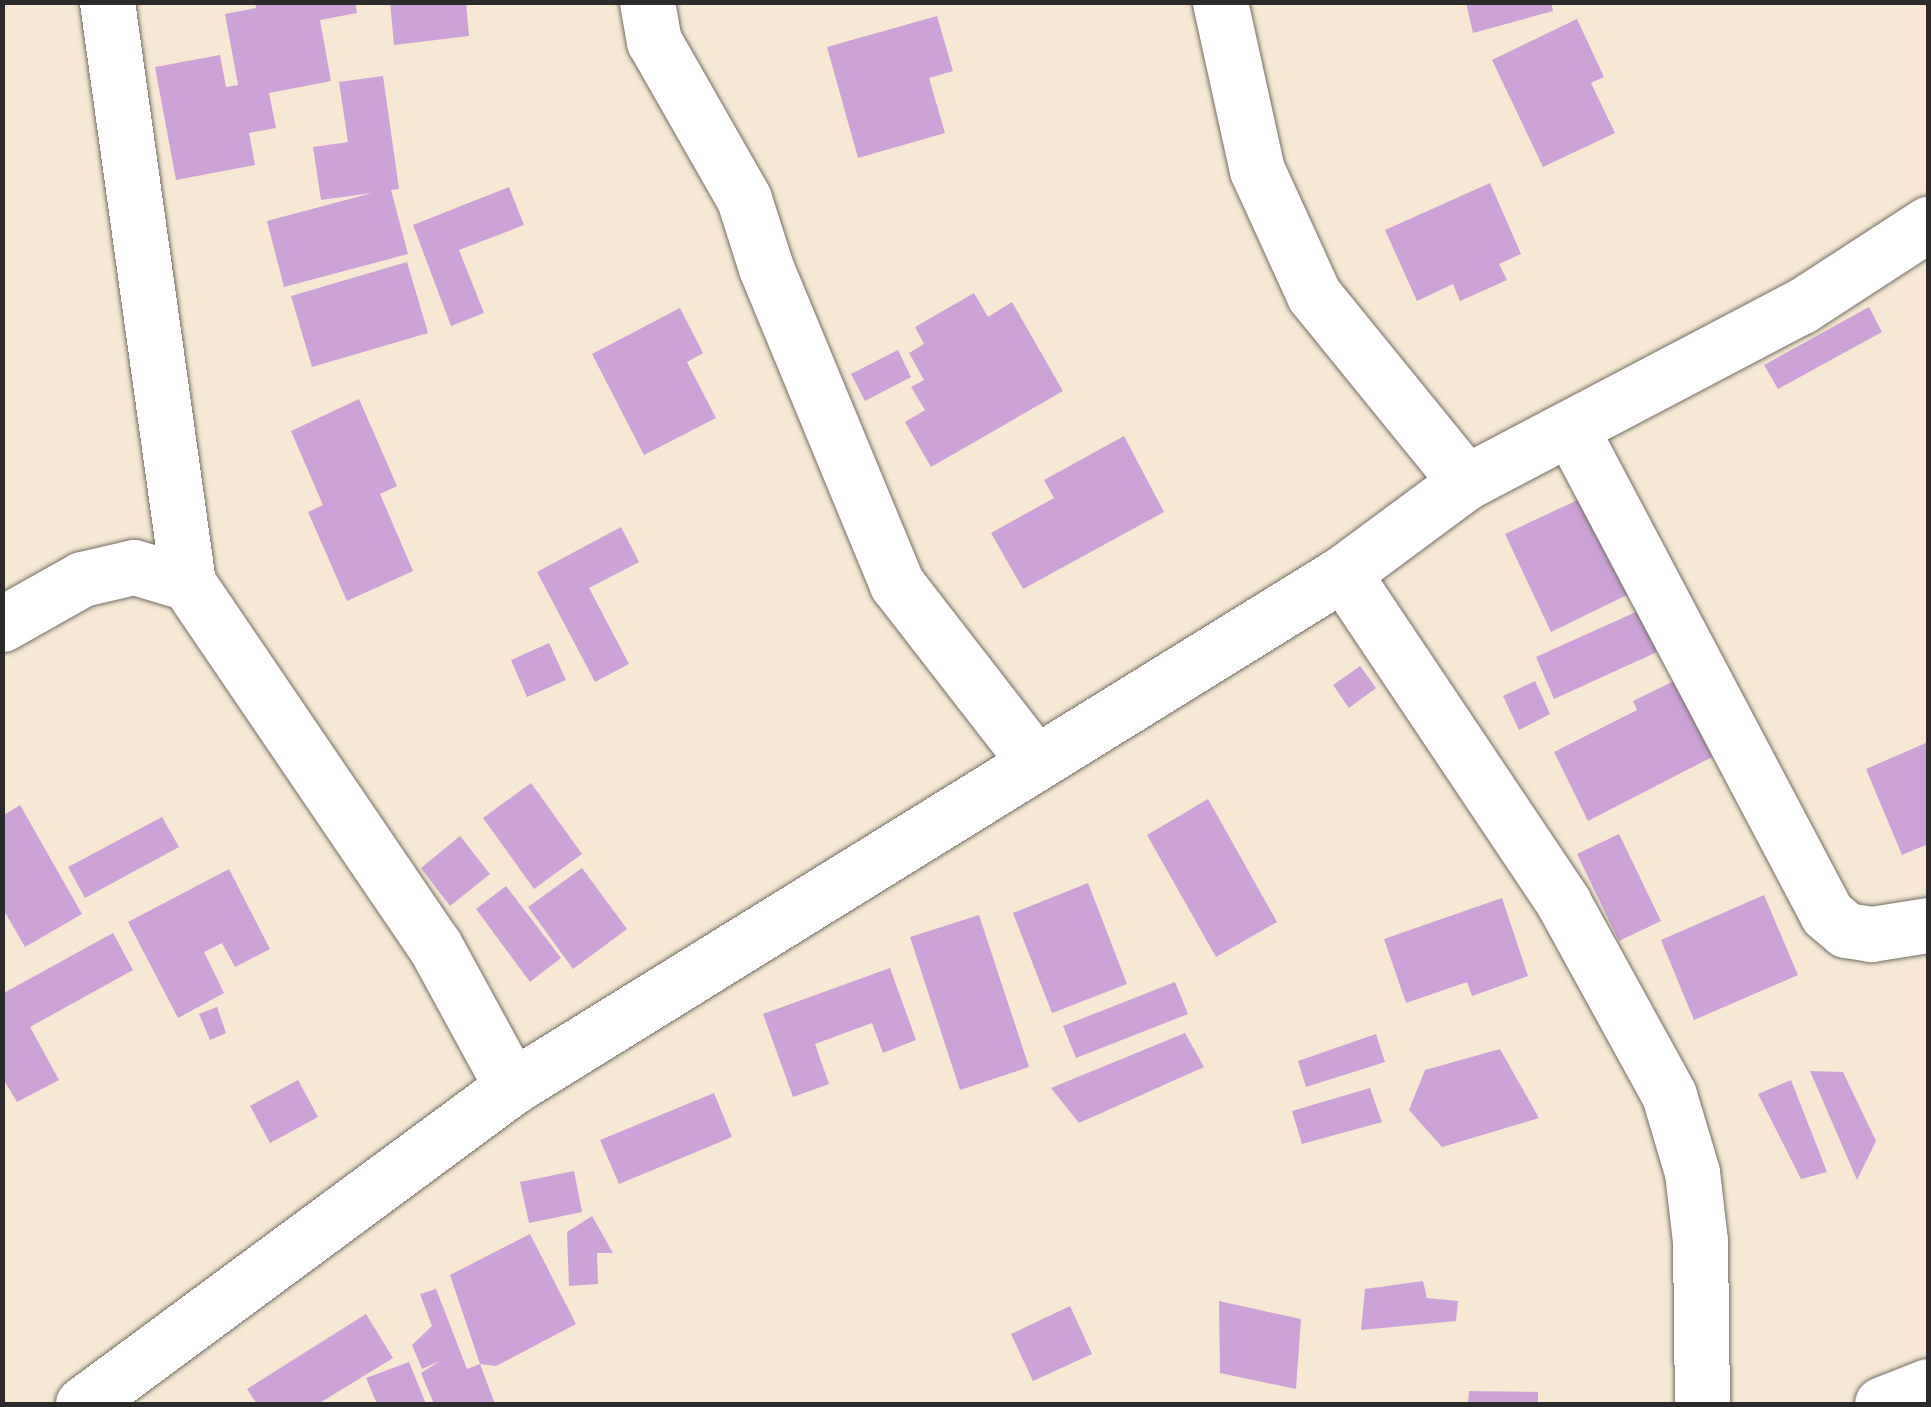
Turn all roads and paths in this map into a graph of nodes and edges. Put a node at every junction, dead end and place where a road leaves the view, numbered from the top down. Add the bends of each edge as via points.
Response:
1 (107, 2) edge
2 (646, 2) edge
3 (1220, 2) edge
4 (1928, 224) edge
5 (1572, 431) junction
6 (1466, 482) junction
7 (1342, 573) junction
8 (188, 583) junction
9 (2, 624) edge
10 (1035, 762) junction
11 (1928, 925) edge
12 (512, 1087) junction
13 (1928, 1386) edge
14 (83, 1404) edge
15 (1702, 1404) edge
16 (1882, 1404) edge

1 - 8 street
2 - 10 street via 654,41 744,199 766,268 897,584
3 - 6 street via 1257,170 1314,295
4 - 5 street via 1800,307
5 - 6 street
5 - 11 street via 1827,914 1846,930 1871,934
6 - 7 street
7 - 10 street
7 - 15 street via 1563,902 1669,1096 1692,1172 1698,1224
8 - 9 street via 134,568 82,580
8 - 12 street via 435,946
10 - 12 street
12 - 14 street
13 - 16 street

